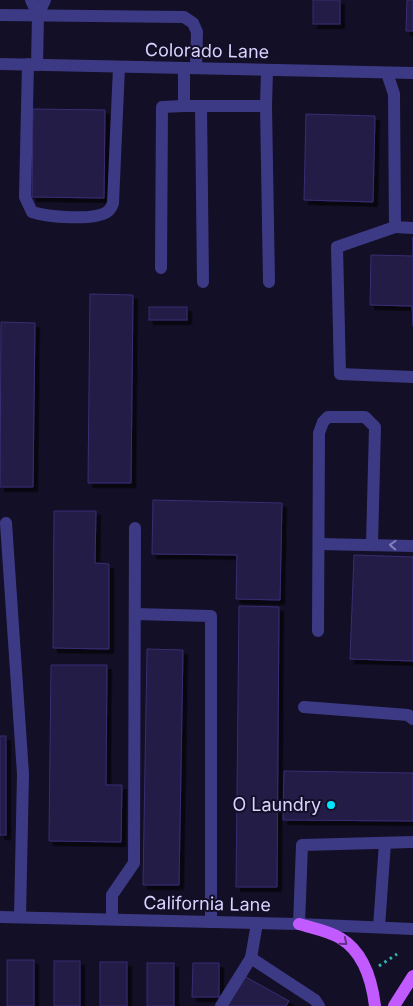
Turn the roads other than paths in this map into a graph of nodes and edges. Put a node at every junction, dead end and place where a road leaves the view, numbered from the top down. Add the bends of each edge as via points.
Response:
1 (31, 0) edge
2 (44, 0) edge
3 (0, 14) edge
4 (38, 15) junction
5 (0, 64) edge
6 (32, 65) junction
7 (119, 67) junction
8 (190, 68) junction
9 (267, 70) junction
10 (387, 73) junction
11 (413, 74) edge
12 (184, 106) junction
13 (201, 106) junction
14 (266, 106) junction
15 (395, 228) junction
16 (413, 228) edge
17 (161, 268) dead end
18 (203, 282) dead end
19 (269, 282) dead end
20 (413, 377) edge
21 (6, 523) dead end
22 (135, 528) dead end
23 (320, 544) junction
24 (372, 544) junction
25 (413, 546) edge
26 (135, 614) junction
27 (318, 631) dead end
28 (304, 707) dead end
29 (413, 719) edge
30 (413, 842) edge
31 (385, 843) junction
32 (0, 917) edge
33 (20, 917) junction
34 (112, 919) junction
35 (211, 922) junction
36 (257, 923) junction
37 (299, 924) junction
38 (379, 927) junction
39 (413, 929) edge
40 (251, 958) junction
41 (413, 976) edge
42 (221, 1006) edge
43 (319, 1006) edge
44 (376, 1006) edge
45 (394, 1006) edge

1 - 4 street
2 - 4 street
3 - 4 street
4 - 6 street
4 - 8 street via 184,17 193,23 196,32
5 - 6 street, Colorado Lane
6 - 7 street, Colorado Lane
6 - 7 street via 25,197 32,212 46,216 98,216 108,212 114,203
7 - 8 street, Colorado Lane
8 - 9 street, Colorado Lane
8 - 12 street
9 - 10 street, Colorado Lane
9 - 14 street
10 - 11 street, Colorado Lane
10 - 15 street via 394,94
12 - 13 street
12 - 17 street via 162,107
13 - 14 street
13 - 18 street
14 - 19 street
15 - 16 street
15 - 20 street via 337,246 340,374
21 - 33 street via 22,774
22 - 26 street
23 - 24 street
23 - 24 street via 319,433 328,417 365,417 375,427
23 - 27 street
25 -> 24 street
26 - 34 street via 134,863 112,895
26 - 35 street via 211,616
28 - 29 street via 408,715
30 - 31 street
31 - 37 street via 302,846
31 - 38 street
32 - 33 street, California Lane
33 - 34 street, California Lane
34 - 35 street, California Lane
35 - 36 street, California Lane
36 - 37 street, California Lane
36 - 40 street
37 - 38 street, California Lane
37 -> 44 main road via 341,938 360,957 372,985
38 - 39 street, California Lane
40 - 42 street
40 - 43 street via 315,1000
41 - 45 main road

